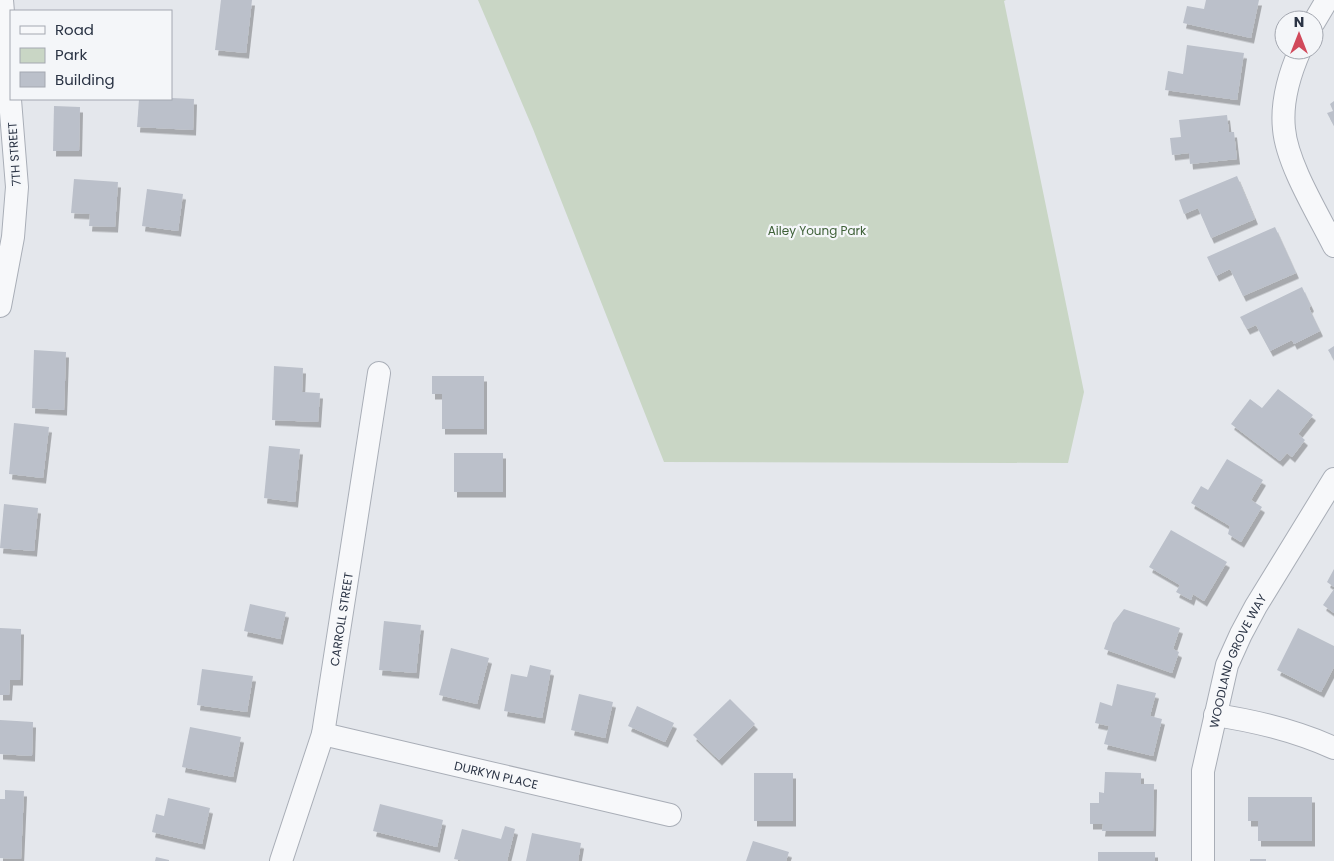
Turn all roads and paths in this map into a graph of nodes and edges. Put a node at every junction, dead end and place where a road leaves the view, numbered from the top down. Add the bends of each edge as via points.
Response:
1 (2, 0) edge
2 (1296, 60) edge
3 (8, 186) edge
4 (1334, 246) edge
5 (0, 306) edge
6 (379, 373) dead end
7 (1334, 479) edge
8 (1215, 715) junction
9 (323, 734) junction
10 (1334, 748) edge
11 (670, 815) dead end
12 (280, 861) edge
13 (1203, 861) edge

1 - 3 street, 7TH STREET
2 - 4 street via 1286,86 1284,128 1291,159
3 - 5 street, 7TH STREET via 13,237
6 - 9 street, CARROLL STREET
7 - 8 street, WOODLAND GROVE WAY via 1241,634 1227,665
8 - 10 street via 1256,722
8 - 13 street, WOODLAND GROVE WAY via 1203,771
9 - 11 street, DURKYN PLACE
9 - 12 street, CARROLL STREET

